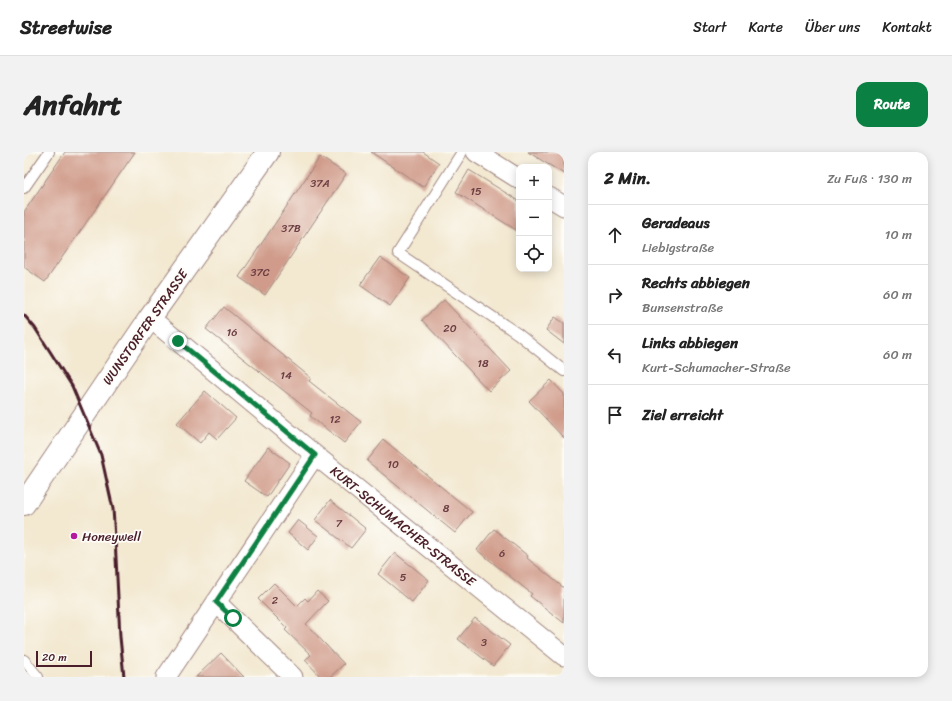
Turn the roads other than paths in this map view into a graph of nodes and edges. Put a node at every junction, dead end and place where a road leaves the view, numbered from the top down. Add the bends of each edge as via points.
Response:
1 (49, 152) edge
2 (268, 152) edge
3 (462, 152) edge
4 (476, 152) edge
5 (516, 177) edge
6 (24, 188) edge
7 (552, 199) edge
8 (564, 206) edge
9 (150, 318) junction
10 (564, 371) edge
11 (315, 455) junction
12 (24, 504) edge
13 (216, 602) junction
14 (564, 656) edge
15 (24, 660) edge
16 (38, 677) edge
17 (166, 677) edge
18 (293, 677) edge

1 - 6 lane
2 - 9 street, WUNSTORFER STRASSE
3 - 10 lane via 398,253 518,334
4 - 5 street
7 - 8 street
9 - 11 street, KURT-SCHUMACHER-STRASSE
9 - 12 street, WUNSTORFER STRASSE
11 - 13 street
11 - 14 street, KURT-SCHUMACHER-STRASSE
13 - 17 street
13 - 18 street
15 - 16 lane

